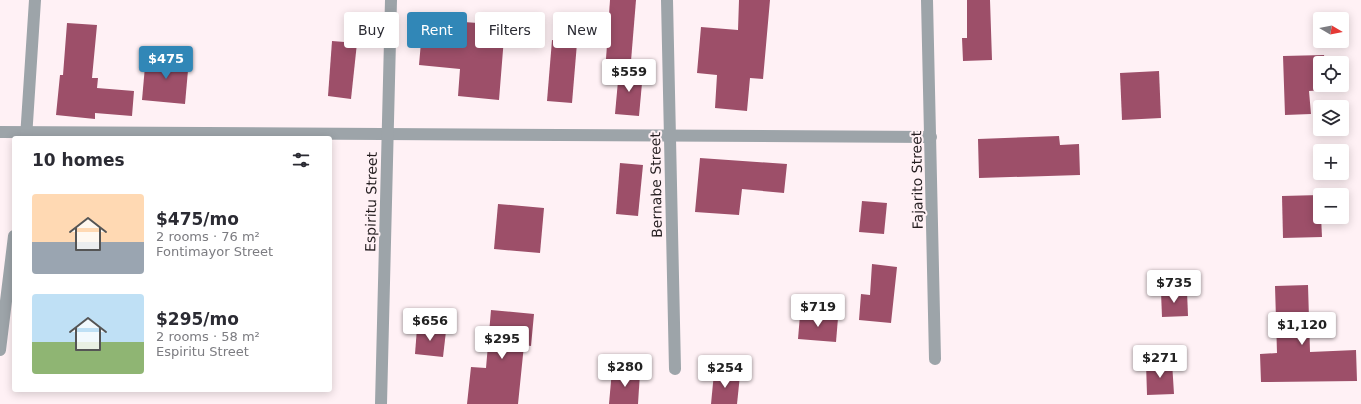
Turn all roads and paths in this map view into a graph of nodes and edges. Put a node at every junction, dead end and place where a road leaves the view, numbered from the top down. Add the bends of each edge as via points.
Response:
1 (35, 0) edge
2 (391, 0) edge
3 (667, 0) edge
4 (927, 0) edge
5 (0, 132) edge
6 (388, 134) junction
7 (26, 135) edge
8 (670, 136) junction
9 (931, 137) junction
10 (12, 252) edge
11 (0, 350) edge
12 (936, 359) dead end
13 (675, 369) dead end
14 (381, 404) edge

1 - 7 street
2 - 6 street, Espiritu Street
3 - 8 street, Bernabe Street
4 - 9 street, Fajarito Street
5 - 7 street
6 - 7 street
6 - 8 street
6 - 14 street, Espiritu Street
8 - 9 street
8 - 13 street, Bernabe Street
9 - 12 street, Fajarito Street
10 - 11 street

